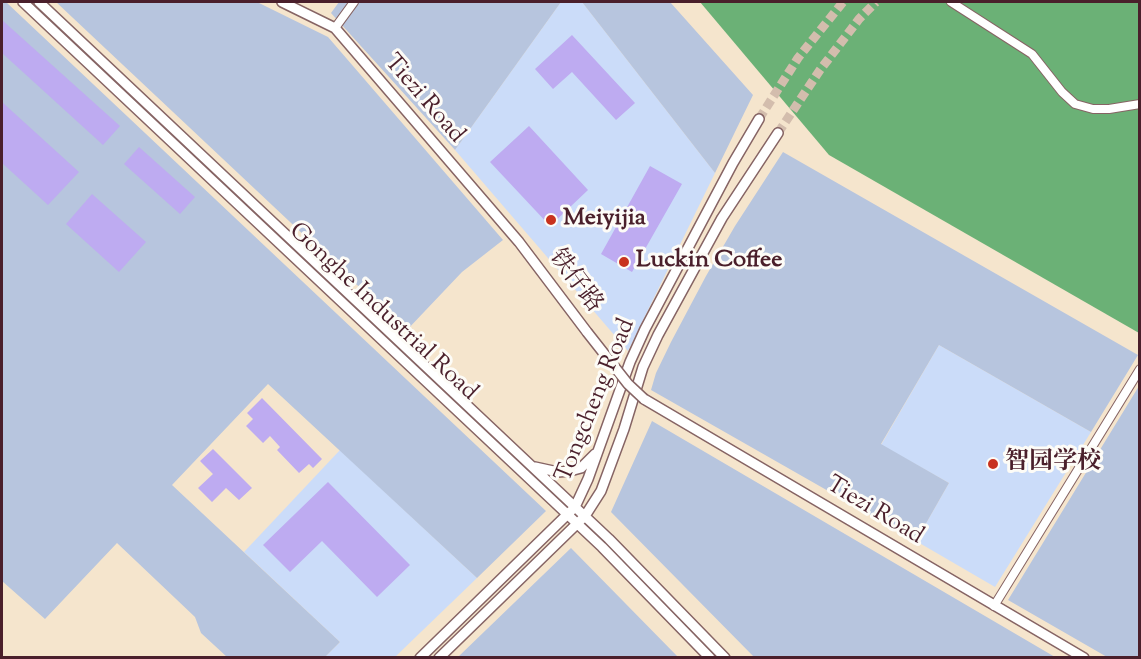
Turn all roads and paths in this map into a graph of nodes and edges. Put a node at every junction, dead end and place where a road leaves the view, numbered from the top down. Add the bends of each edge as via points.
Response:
1 (23, 2) edge
2 (39, 2) edge
3 (282, 2) edge
4 (354, 2) edge
5 (951, 2) edge
6 (335, 28) junction
7 (1140, 104) edge
8 (759, 119) tunnel mouth
9 (778, 133) tunnel mouth
10 (519, 242) joint
11 (1140, 369) edge
12 (644, 399) joint
13 (599, 449) junction
14 (531, 466) junction
15 (575, 507) junction
16 (567, 515) junction
17 (585, 516) junction
18 (577, 524) junction
19 (994, 606) junction
20 (420, 657) edge
21 (439, 657) edge
22 (710, 657) edge
23 (725, 657) edge
24 (1084, 657) edge

1 - 16 street, Gonghe Industrial Road
2 - 14 street, Gonghe Industrial Road
3 - 6 street, Tiezi Road
4 - 6 street
5 - 7 street via 1032,54 1075,104 1109,109
6 - 10 street, Tiezi Road
8 - 13 street, Tongcheng Road via 645,329
9 - 17 street, Tongcheng Road via 722,218 658,335 643,367 601,491
10 - 12 street, 铁仔路, bridge via 628,384
11 - 19 street
12 - 19 street, Tiezi Road
13 - 14 street via 591,460 570,471
13 - 15 street, Tongcheng Road
14 - 15 street, Gonghe Industrial Road
15 - 16 street, Tongcheng Road
15 - 17 street, Gonghe Industrial Road
16 - 18 street, Gonghe Industrial Road
16 - 20 street, Tongcheng Road
17 - 18 street, Tongcheng Road
17 - 23 street, Gonghe Industrial Road
18 - 21 street, Tongcheng Road
18 - 22 street, Gonghe Industrial Road
19 - 24 street, Tiezi Road

